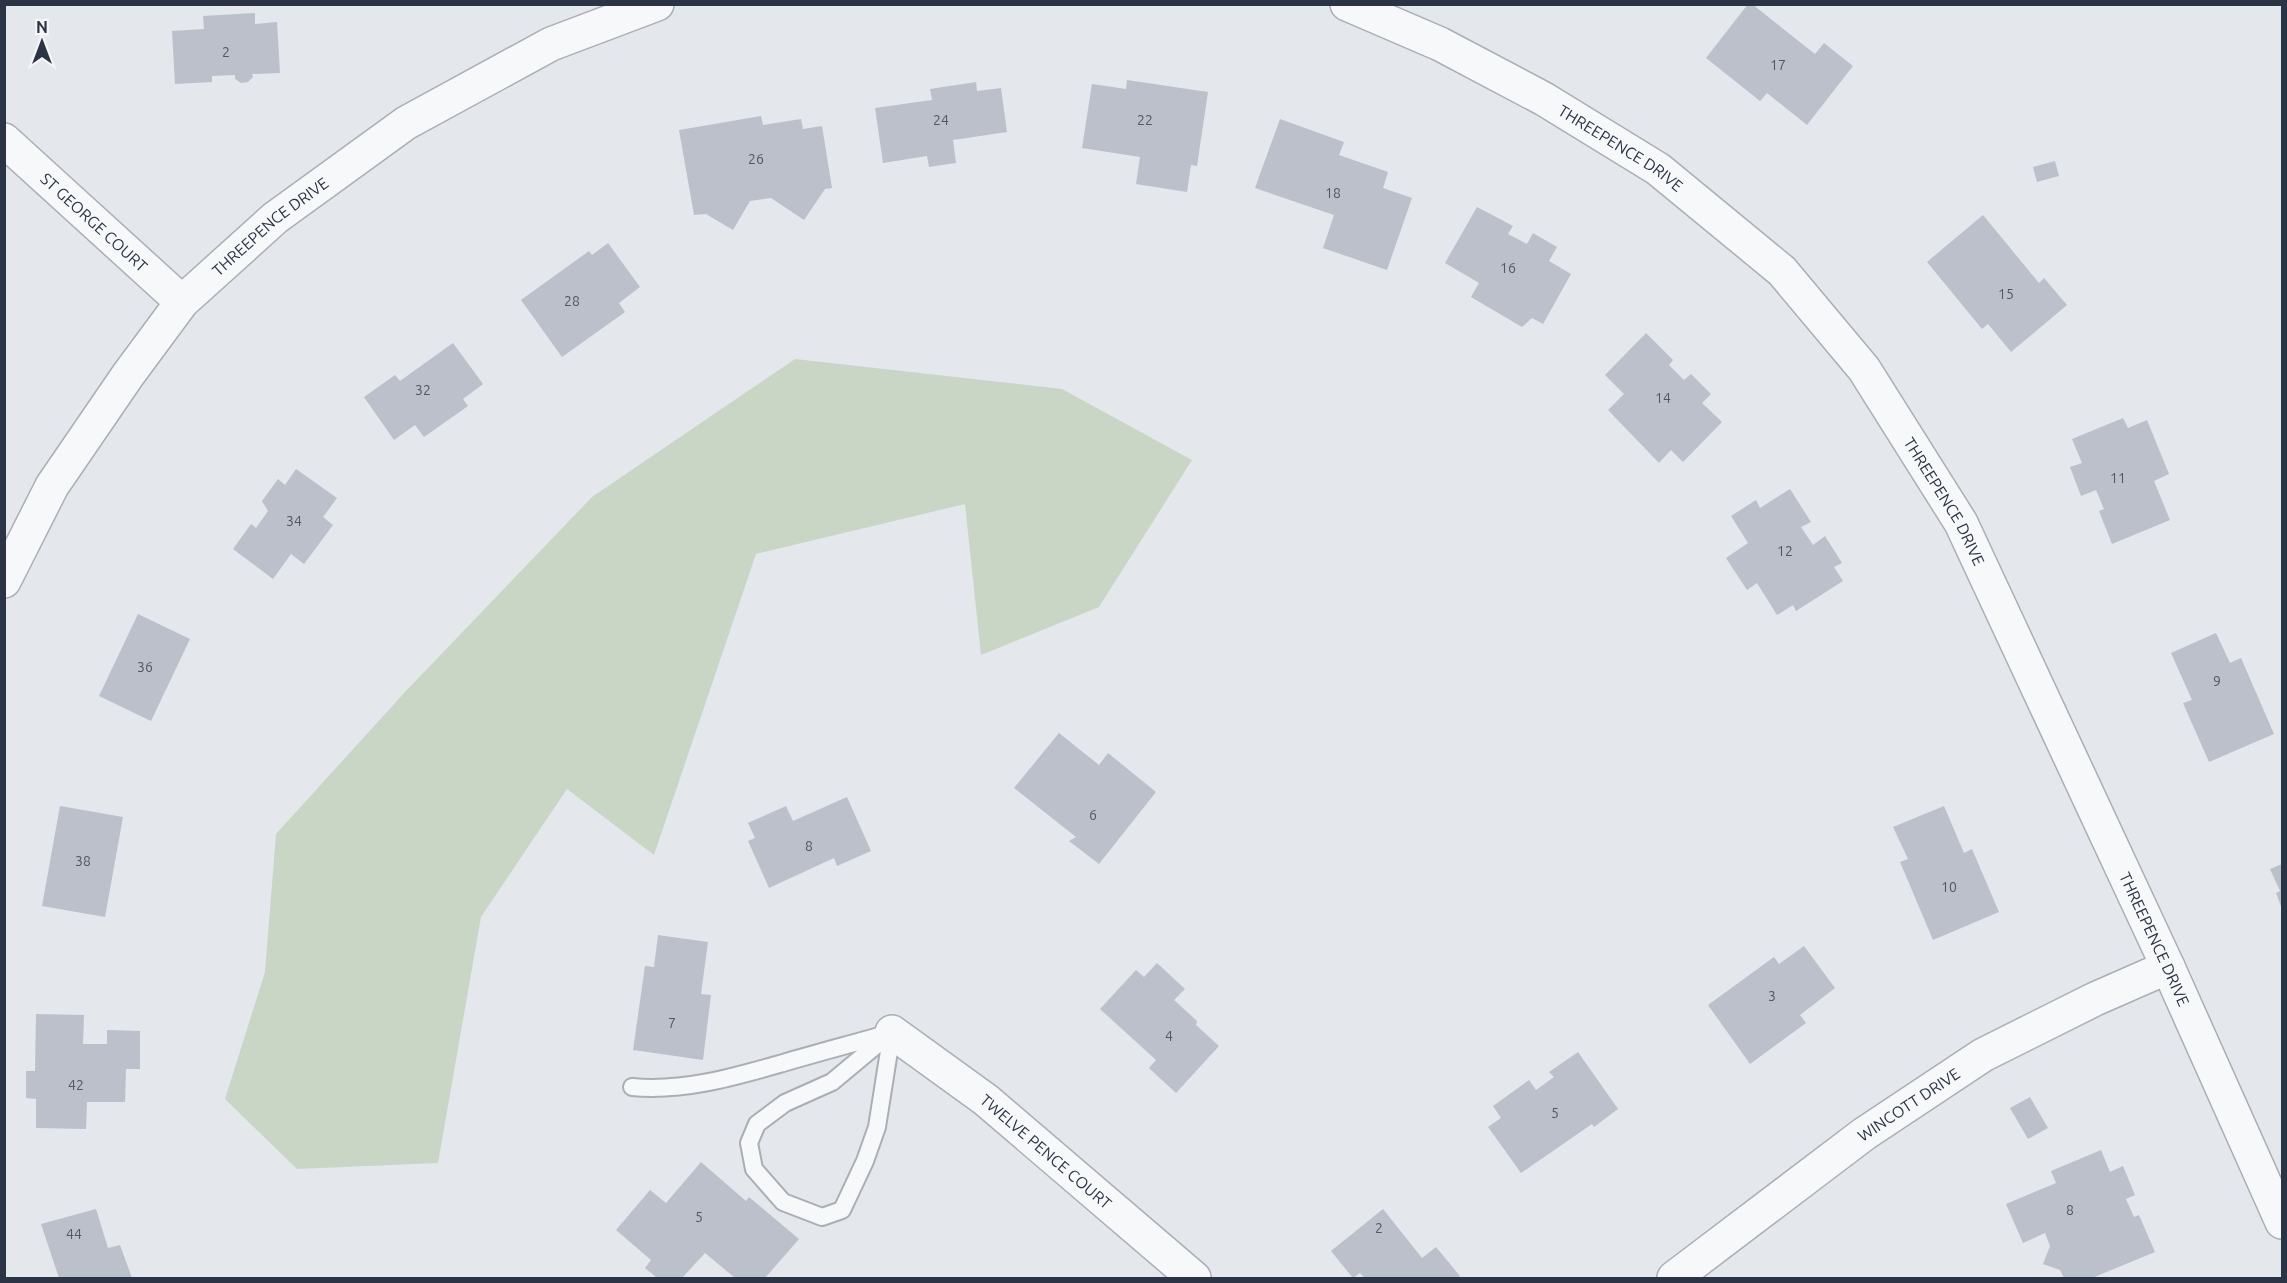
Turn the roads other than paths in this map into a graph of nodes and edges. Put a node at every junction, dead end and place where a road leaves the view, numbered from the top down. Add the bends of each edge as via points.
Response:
1 (657, 4) edge
2 (1347, 4) edge
3 (4, 140) edge
4 (182, 302) junction
5 (4, 581) edge
6 (2168, 967) junction
7 (892, 1032) junction
8 (632, 1087) dead end
9 (2283, 1222) edge
10 (1194, 1278) edge
11 (1674, 1278) edge

1 - 4 street, THREEPENCE DRIVE via 551,44 406,123 275,218
2 - 6 street, THREEPENCE DRIVE via 1440,44 1544,99 1658,168 1782,271 1864,369 1961,523
3 - 4 street, ST GEORGE COURT
4 - 5 street, THREEPENCE DRIVE via 52,486
6 - 9 street, THREEPENCE DRIVE
6 - 11 street, WINCOTT DRIVE via 1983,1055 1864,1134
7 - 7 lane via 831,1082 785,1103 758,1124 749,1143 754,1169 783,1202 822,1217 842,1210 877,1126
7 - 8 lane via 692,1086
7 - 10 street, TWELVE PENCE COURT via 986,1100

